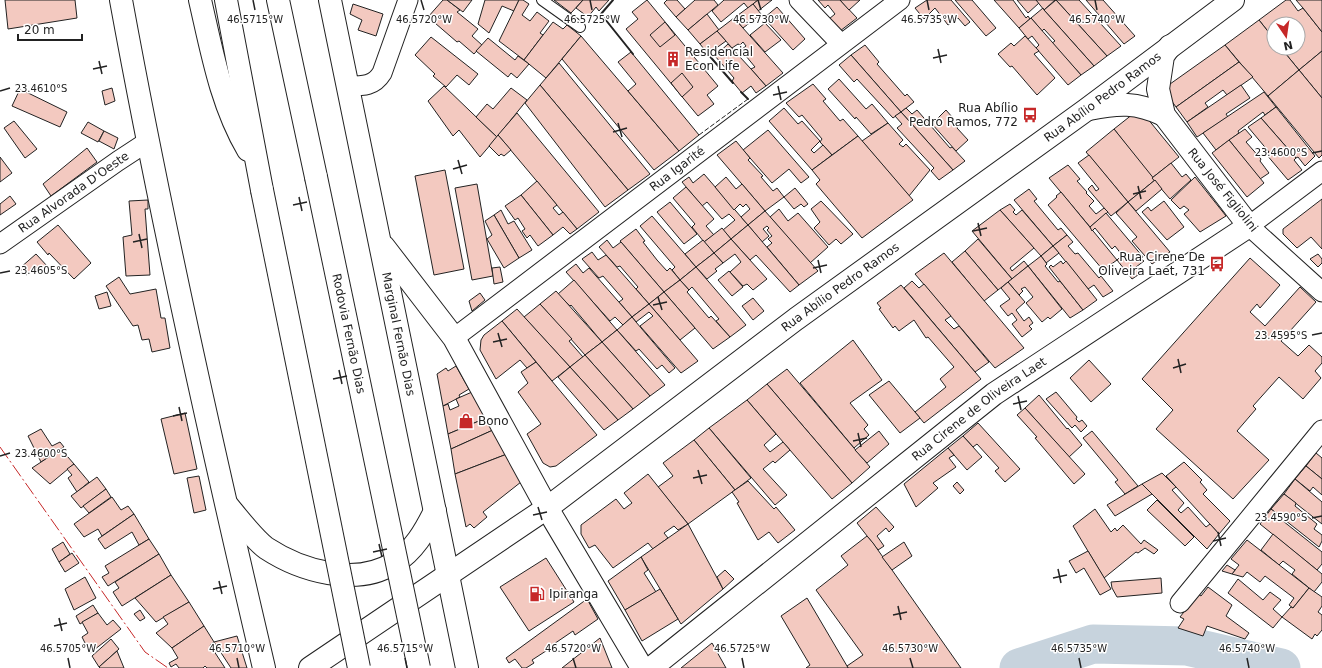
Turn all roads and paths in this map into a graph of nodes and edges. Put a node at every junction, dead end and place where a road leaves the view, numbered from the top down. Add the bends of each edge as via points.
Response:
1 (121, 0) edge
2 (200, 0) edge
3 (226, 0) edge
4 (278, 0) edge
5 (330, 0) edge
6 (408, 0) edge
7 (542, 0) edge
8 (799, 0) edge
9 (900, 0) edge
10 (1233, 0) edge
11 (580, 27) dead end
12 (841, 44) junction
13 (1170, 46) junction
14 (348, 86) junction
15 (1086, 110) junction
16 (1164, 115) junction
17 (147, 142) junction
18 (258, 167) junction
19 (1322, 171) edge
20 (1249, 226) junction
21 (380, 243) junction
22 (0, 244) edge
23 (1322, 292) edge
24 (454, 338) junction
25 (1322, 430) edge
26 (226, 504) junction
27 (547, 508) junction
28 (435, 511) junction
29 (449, 576) junction
30 (1180, 603) dead end
31 (264, 668) edge
32 (310, 668) edge
33 (359, 668) edge
34 (419, 668) edge
35 (467, 668) edge
36 (642, 668) edge
37 (651, 668) edge

1 - 17 main road
2 - 18 main road via 218,79 231,119
3 - 18 main road
4 - 34 main road, Rodovia Fernão Dias, bridge
5 - 14 main road, Marginal Fernão Dias
6 - 14 street via 378,80 365,86
7 - 11 lane
8 - 12 street
9 - 12 street, Rua Igarité
10 - 13 main road, Rua Abílio Pedro Ramos
12 - 24 street, Rua Igarité
13 - 15 main road, Rua Abílio Pedro Ramos
13 - 16 main road, Rua José Figliolini via 1163,56 1158,89
14 - 21 main road, Marginal Fernão Dias
15 - 16 main road via 1127,104 1148,108
15 - 27 main road, Rua Abílio Pedro Ramos via 796,319
16 - 20 main road, Rua José Figliolini
17 - 22 street, Rua Alvorada D'Oeste
17 - 26 main road
18 - 33 main road, bridge
19 - 20 street, Rua Cirene de Oliveira Laet
20 - 23 street, Rua José Figliolini
20 - 37 main road, Rua Cirene de Oliveira Laet via 994,394
21 - 24 main road
21 - 28 main road, Marginal Fernão Dias
24 - 27 main road
25 - 30 street
26 - 28 main road via 265,547 315,570 336,574 366,574 394,563 420,540
26 - 31 main road
27 - 29 main road, Rua Abílio Pedro Ramos
27 - 36 main road
28 - 29 main road, Marginal Fernão Dias
29 - 32 main road, Rua Abílio Pedro Ramos
29 - 35 main road, Marginal Fernão Dias

